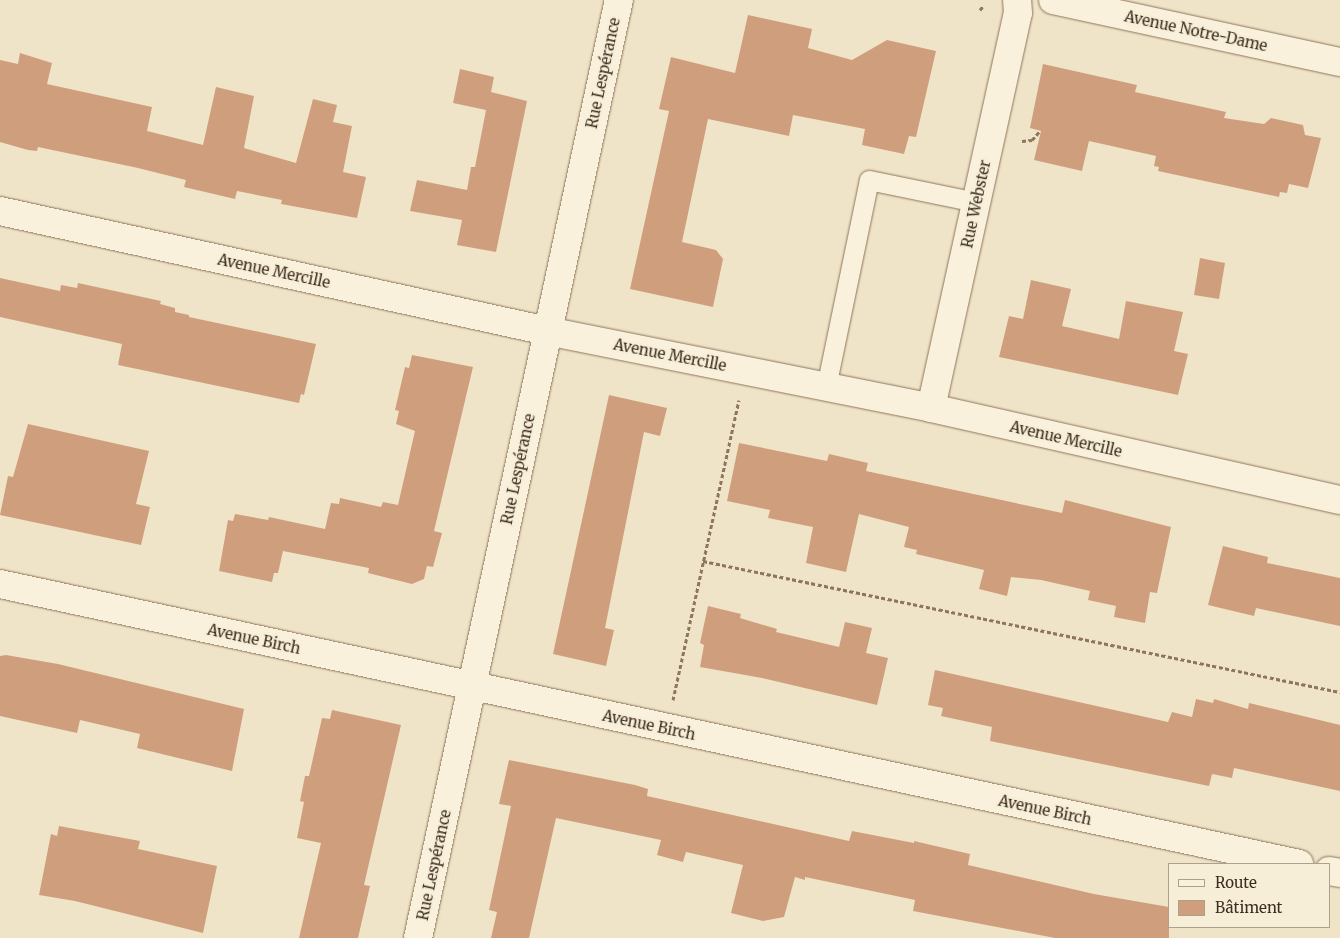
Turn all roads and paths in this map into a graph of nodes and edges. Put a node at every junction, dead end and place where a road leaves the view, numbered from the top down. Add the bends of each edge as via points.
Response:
1 (619, 0) edge
2 (1017, 0) edge
3 (1053, 0) edge
4 (983, 6) dead end
5 (980, 10) dead end
6 (1340, 62) edge
7 (1039, 132) dead end
8 (1022, 142) dead end
9 (976, 202) junction
10 (0, 211) edge
11 (547, 331) junction
12 (826, 387) junction
13 (740, 392) dead end
14 (931, 408) junction
15 (1340, 500) edge
16 (703, 561) junction
17 (0, 584) edge
18 (473, 687) junction
19 (1340, 692) edge
20 (672, 704) dead end
21 (1294, 863) edge
22 (418, 938) edge

1 - 11 street, Rue Lespérance
2 - 9 street, Rue Webster via 1018,13
3 - 6 street, Avenue Notre-Dame
4 - 5 path
7 - 8 path via 1032,140
9 - 12 lane via 869,180
9 - 14 street, Rue Webster
10 - 11 street, Avenue Mercille
11 - 12 street, Avenue Mercille
11 - 18 street, Rue Lespérance
12 - 14 street, Avenue Mercille
13 - 16 path
14 - 15 street, Avenue Mercille
16 - 19 path
16 - 20 path
17 - 18 street, Avenue Birch
18 - 21 street, Avenue Birch
18 - 22 street, Rue Lespérance

